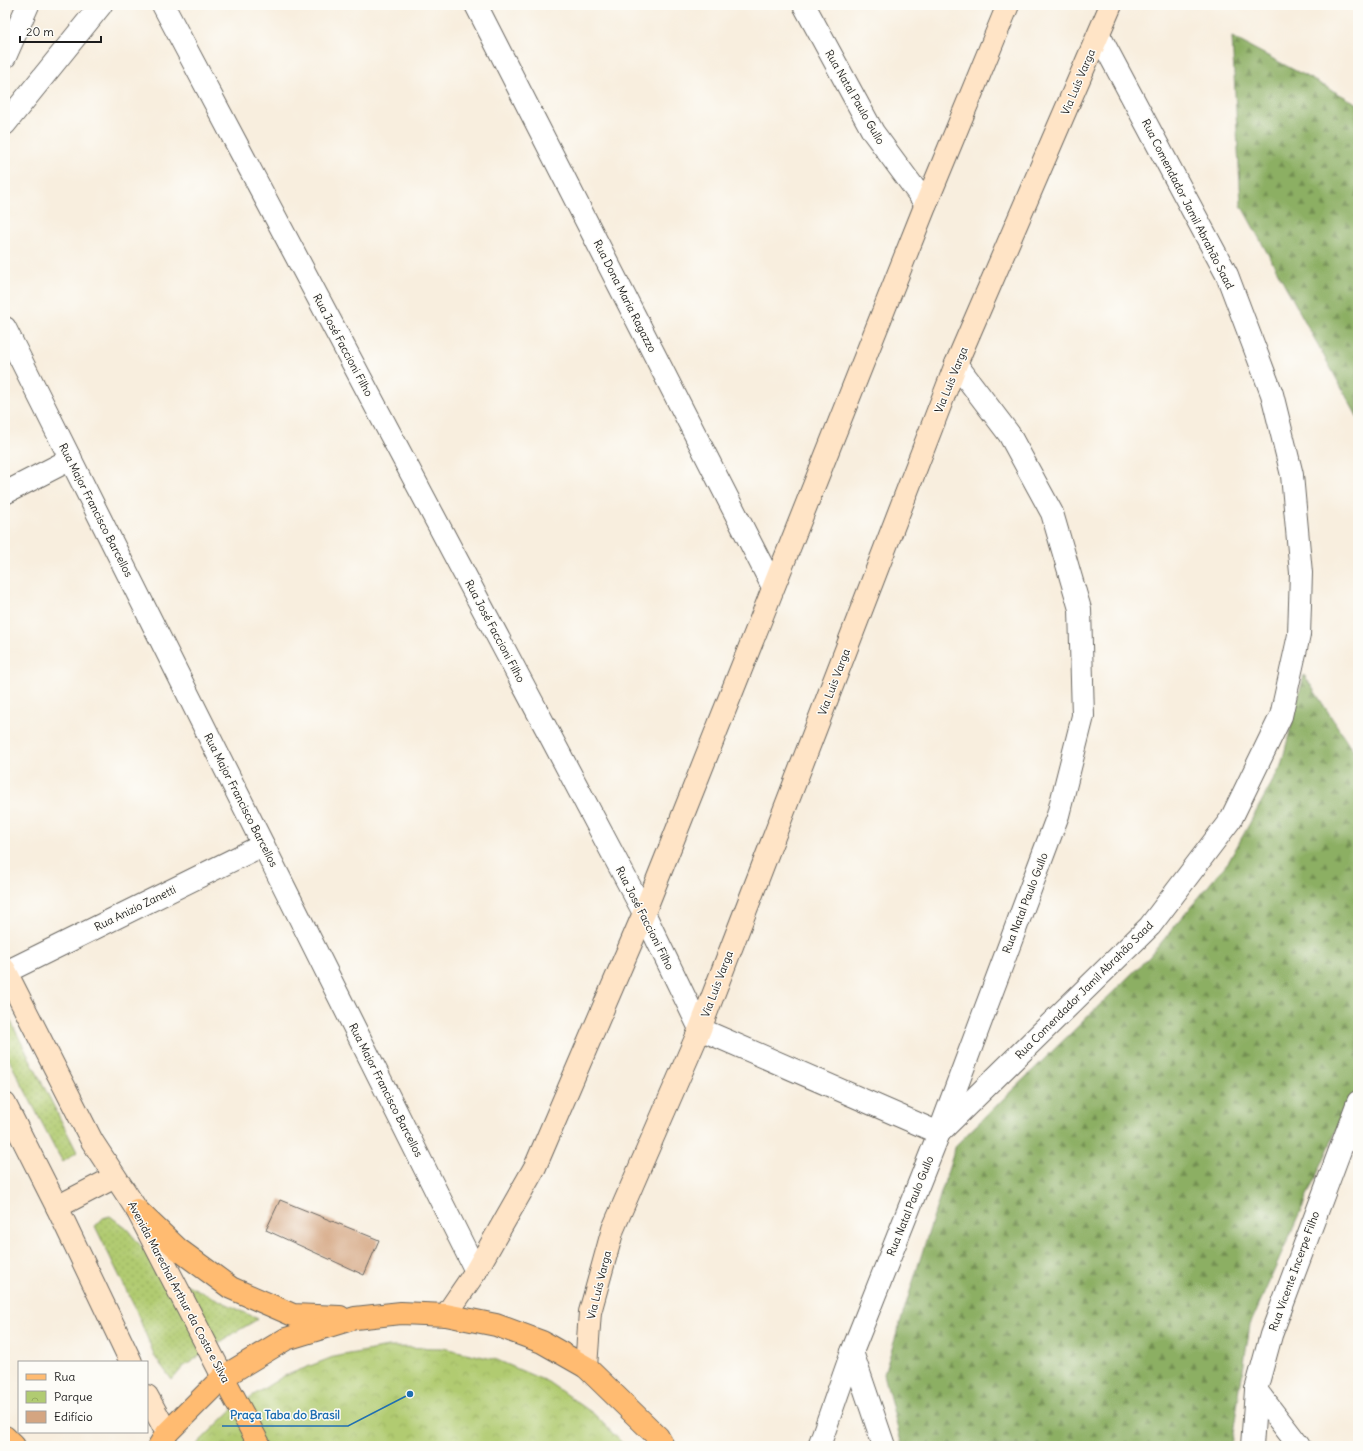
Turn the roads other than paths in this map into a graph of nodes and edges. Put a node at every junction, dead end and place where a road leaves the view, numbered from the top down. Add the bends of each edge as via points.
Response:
1 (28, 5) edge
2 (101, 5) edge
3 (163, 5) edge
4 (476, 5) edge
5 (804, 5) edge
6 (1008, 5) edge
7 (1111, 5) edge
8 (1099, 34) junction
9 (5, 57) edge
10 (5, 124) edge
11 (926, 204) junction
12 (5, 328) edge
13 (956, 364) junction
14 (70, 459) junction
15 (5, 492) edge
16 (773, 587) junction
17 (263, 845) junction
18 (644, 913) junction
19 (5, 971) edge
20 (700, 1029) junction
21 (5, 1104) edge
22 (1357, 1107) edge
23 (939, 1133) junction
24 (115, 1177) junction
25 (57, 1207) junction
26 (137, 1210) junction
27 (476, 1271) junction
28 (446, 1315) junction
29 (355, 1318) junction
30 (852, 1352) junction
31 (131, 1361) edge
32 (586, 1367) junction
33 (223, 1376) junction
34 (1256, 1390) junction
35 (148, 1399) edge
36 (5, 1437) edge
37 (163, 1440) edge
38 (14, 1446) edge
39 (260, 1446) edge
40 (663, 1446) edge
41 (819, 1446) edge
42 (884, 1446) edge
43 (1252, 1446) edge
44 (1299, 1446) edge

1 - 9 street
2 - 10 street
3 - 18 street, Rua José Faccioni Filho
4 - 16 street, Rua Dona Maria Ragazzo
5 - 11 street, Rua Natal Paulo Gullo via 873,132
6 - 11 main road
7 - 8 main road, Via Luís Varga
8 - 13 main road, Via Luís Varga
8 - 23 street, Rua Comendador Jamil Abrahão Saad via 1227,275 1272,394 1292,475 1301,573 1299,635 1281,716 1231,819 1150,926
11 - 16 main road
12 - 14 street, Rua Major Francisco Barcellos
13 - 20 main road, Via Luís Varga
13 - 23 street, Rua Natal Paulo Gullo via 1009,434 1052,513 1080,609 1083,716 1058,815
14 - 15 street
14 - 17 street, Rua Major Francisco Barcellos
16 - 18 main road
17 - 19 street, Rua Anizio Zanetti
17 - 27 street, Rua Major Francisco Barcellos
18 - 20 street, Rua José Faccioni Filho
18 - 27 main road via 535,1167
19 - 24 main road, Avenida Marechal Arthur da Costa e Silva via 92,1141
20 - 23 street
20 - 32 main road, Via Luís Varga via 613,1229 590,1312
21 - 25 main road
22 - 34 street, Rua Vicente Incerpe Filho via 1271,1335
23 - 30 street, Rua Natal Paulo Gullo
24 - 25 main road
24 - 26 main road, Avenida Marechal Arthur da Costa e Silva
25 - 31 main road
26 - 29 main road via 178,1249 231,1288 293,1315
26 - 33 main road, Avenida Marechal Arthur da Costa e Silva
27 - 28 main road
28 - 29 main road via 401,1313
28 - 32 main road via 496,1325 516,1332 542,1342
29 - 33 main road via 286,1340
30 - 41 street, Rua Natal Paulo Gullo
30 - 42 street
32 - 40 main road via 658,1437
33 - 37 main road
33 - 39 main road, Avenida Marechal Arthur da Costa e Silva
34 - 43 street, Rua Vicente Incerpe Filho
34 - 44 street
35 - 37 main road
36 - 38 main road

